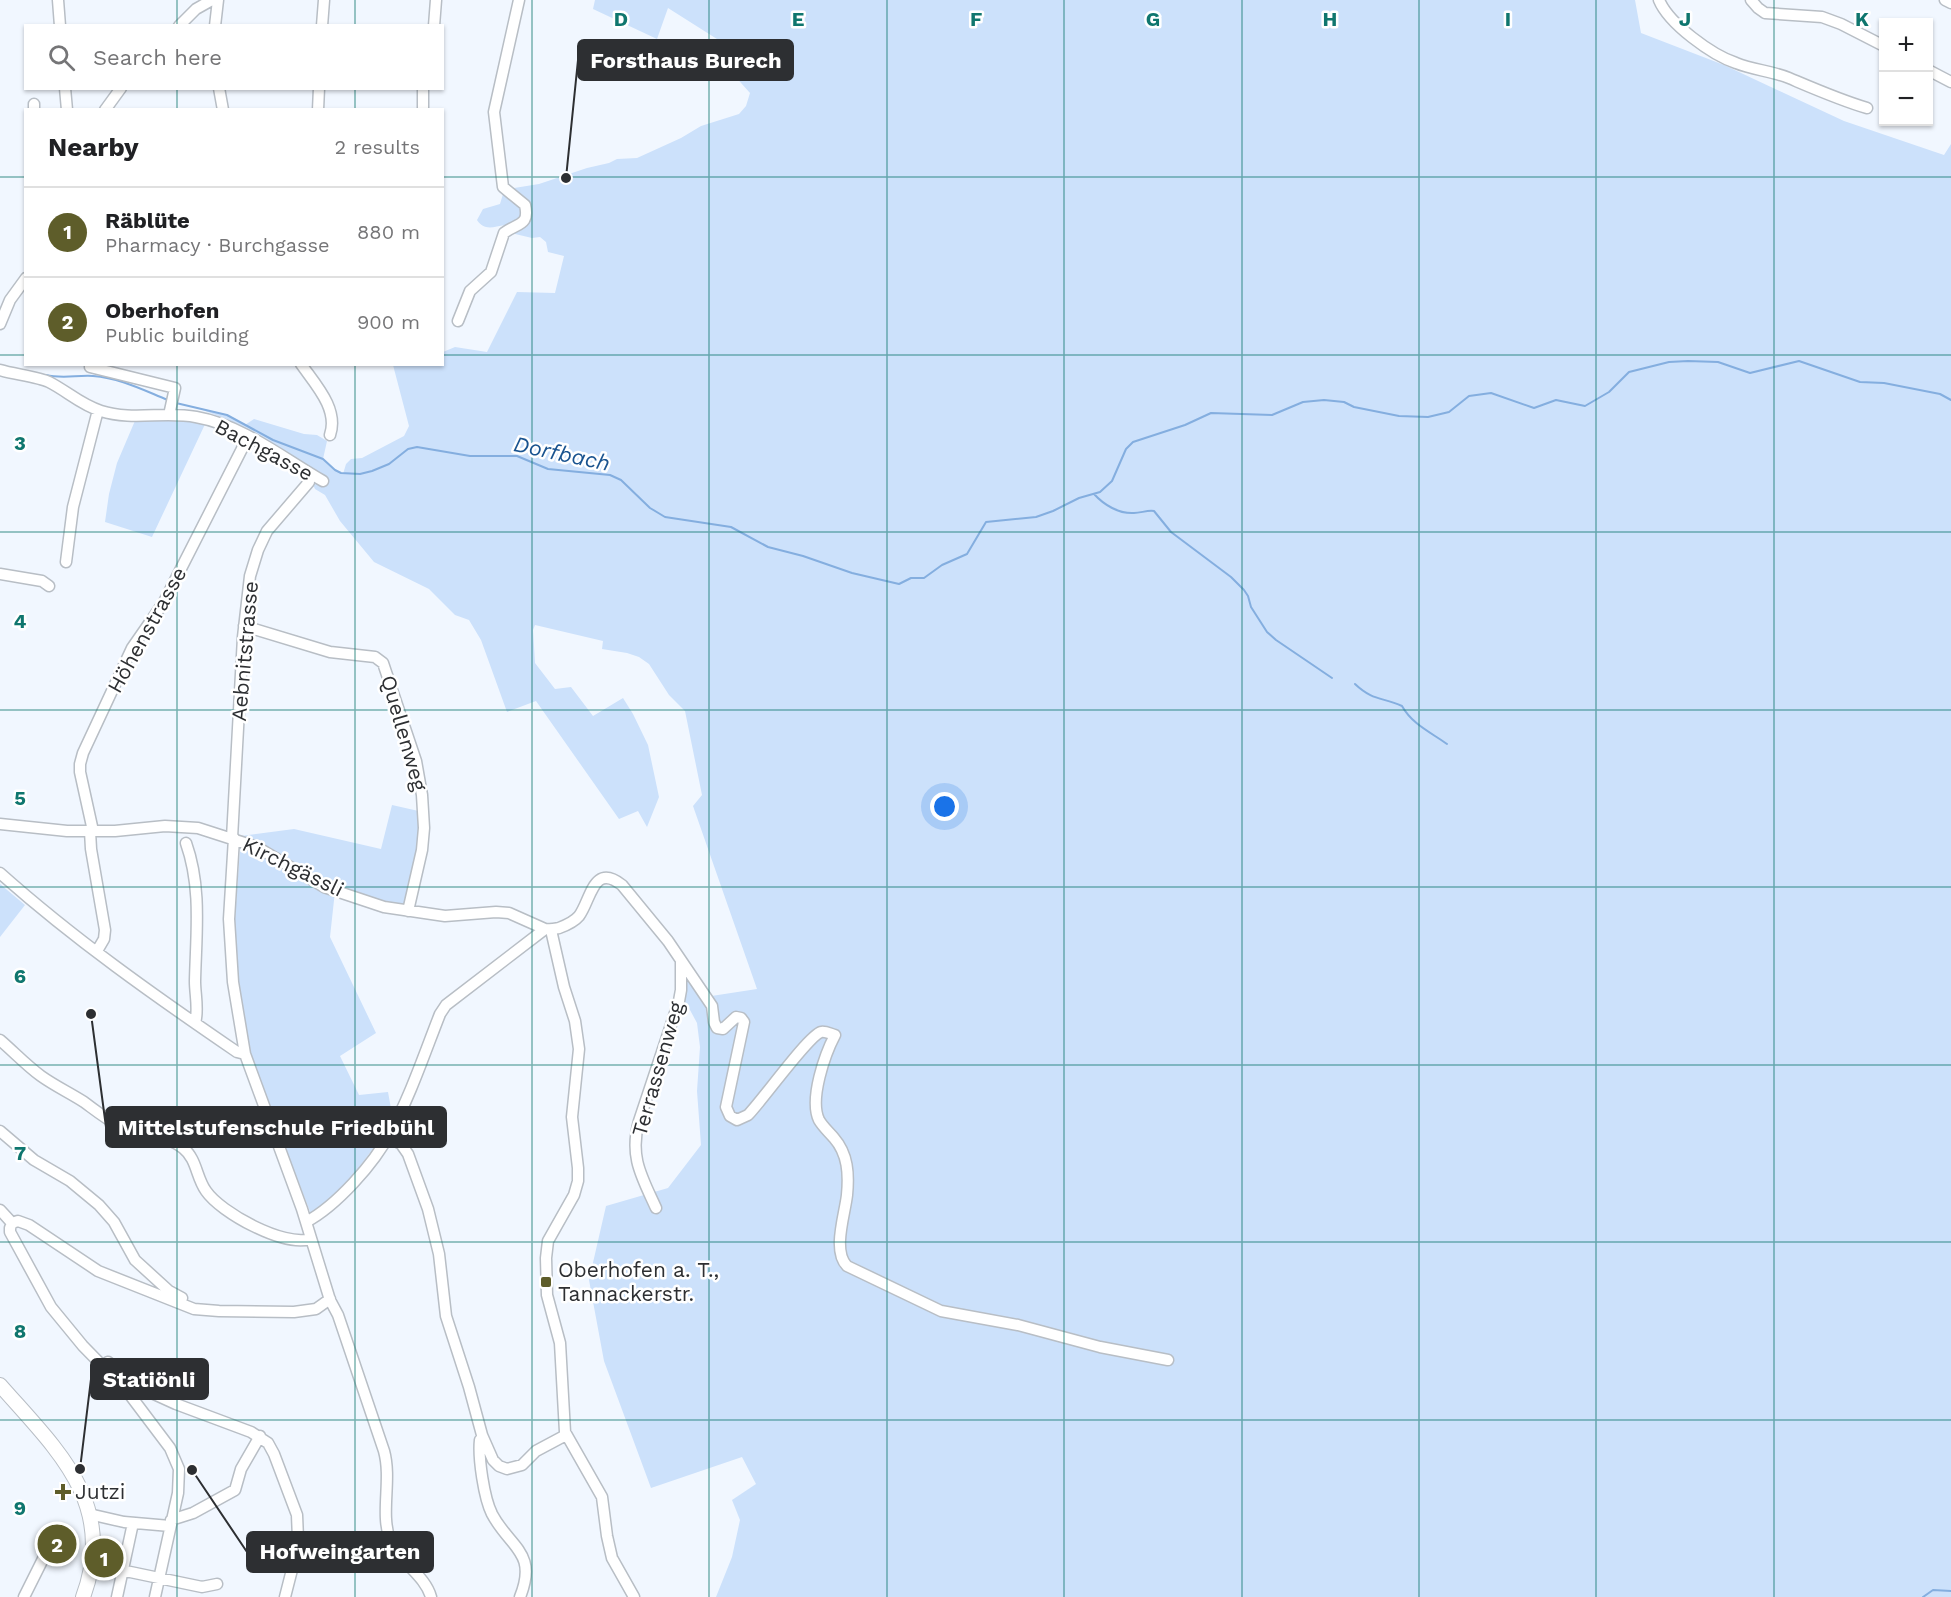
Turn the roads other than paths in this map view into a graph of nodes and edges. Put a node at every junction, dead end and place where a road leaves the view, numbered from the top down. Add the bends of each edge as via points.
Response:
1 (58, 0) edge
2 (213, 0) edge
3 (218, 0) edge
4 (324, 0) edge
5 (436, 0) edge
6 (519, 0) edge
7 (1659, 0) edge
8 (1751, 0) edge
9 (1945, 0) edge
10 (1951, 3) edge
11 (60, 24) edge
12 (181, 24) edge
13 (215, 24) edge
14 (322, 24) edge
15 (434, 24) edge
16 (1879, 44) edge
17 (1933, 72) edge
18 (1951, 81) edge
19 (65, 90) edge
20 (120, 90) edge
21 (219, 90) edge
22 (319, 90) edge
23 (423, 90) edge
24 (67, 108) edge
25 (106, 108) edge
26 (223, 108) edge
27 (318, 108) edge
28 (423, 108) edge
29 (1867, 108) dead end
30 (24, 281) edge
31 (1, 315) edge
32 (458, 321) dead end
33 (302, 366) edge
34 (90, 367) dead end
35 (0, 370) edge
36 (172, 401) junction
37 (98, 410) junction
38 (330, 435) dead end
39 (248, 437) junction
40 (323, 481) dead end
41 (309, 482) dead end
42 (66, 562) dead end
43 (0, 574) edge
44 (49, 586) dead end
45 (244, 626) junction
46 (0, 824) edge
47 (91, 831) junction
48 (233, 838) junction
49 (186, 843) dead end
50 (0, 873) edge
51 (408, 911) junction
52 (548, 929) junction
53 (97, 951) junction
54 (681, 961) junction
55 (195, 1023) junction
56 (0, 1040) edge
57 (245, 1054) junction
58 (0, 1131) edge
59 (388, 1137) junction
60 (656, 1208) dead end
61 (0, 1210) edge
62 (306, 1222) junction
63 (12, 1223) junction
64 (310, 1239) junction
65 (330, 1299) junction
66 (188, 1307) junction
67 (57, 1314) junction
68 (1168, 1360) dead end
69 (0, 1385) edge
70 (482, 1435) junction
71 (566, 1435) junction
72 (260, 1436) junction
73 (89, 1514) junction
74 (133, 1523) junction
75 (171, 1523) junction
76 (45, 1555) dead end
77 (92, 1564) junction
78 (123, 1571) junction
79 (159, 1578) junction
80 (217, 1584) dead end
81 (24, 1597) edge
82 (83, 1597) edge
83 (117, 1597) edge
84 (155, 1597) edge
85 (285, 1597) edge
86 (431, 1597) edge
87 (520, 1597) edge
88 (634, 1597) edge

1 - 11 street
2 - 12 street
3 - 13 street
4 - 14 street
5 - 15 street
6 - 32 street via 493,119 503,187 525,204 526,216 522,224 504,233 491,272 470,291
7 - 29 street via 1681,27 1734,63 1782,76
8 - 16 street via 1765,13 1822,17
9 - 10 street
17 - 18 street
19 - 24 street
20 - 25 street
21 - 26 street
22 - 27 street
23 - 28 street
30 - 31 street
33 - 38 street via 326,401 332,424
34 - 36 street
35 - 37 street, Bachgasse via 45,380
36 - 37 street, Bachgasse via 122,415
36 - 39 street, Bachgasse via 183,415 231,428
37 - 42 street via 73,507
39 - 40 street, Bachgasse
39 - 47 street, Höhenstrasse via 164,602 132,648 83,753 80,772
41 - 45 street, Aebnitstrasse via 267,531 258,550 250,576
43 - 44 street via 42,581
45 - 48 street, Aebnitstrasse
45 - 51 street, Quellenweg via 330,652 375,657 383,663 416,761 422,795 422,850
46 - 47 street, Kirchgässli
47 - 48 street, Kirchgässli via 178,826
47 - 53 street, Höhenstrasse via 105,930
48 - 51 street, Kirchgässli via 265,851 324,887
48 - 57 street, Aebnitstrasse via 229,919 233,982
49 - 55 street via 198,908
50 - 53 street
51 - 52 street, Kirchgässli via 445,916 509,913
52 - 54 street via 574,921 596,883 614,879
52 - 59 street via 443,1009
52 - 71 street via 575,1021 579,1049 572,1117 578,1181 546,1248 547,1295 560,1344
53 - 55 street
54 - 60 street, Terrassenweg via 679,1001 636,1137 640,1174
54 - 68 street via 714,1009 717,1028 723,1029 736,1017 744,1022 726,1107 735,1119 745,1117 756,1107 817,1034 835,1035 824,1057 816,1109 820,1122 840,1146 846,1163 847,1194 839,1249 847,1266 941,1311
55 - 57 street
56 - 64 street via 43,1077 112,1122 183,1148 194,1161 208,1193 231,1215 285,1238
57 - 62 street, Aebnitstrasse
58 - 66 street via 99,1205 114,1222 135,1260 169,1291 186,1300
59 - 62 street via 343,1194
59 - 70 street via 401,1144 408,1154 428,1209 439,1254 446,1316
61 - 63 street
62 - 64 street, Aebnitstrasse
63 - 66 street via 29,1225 98,1271
63 - 67 street via 10,1232
64 - 65 street, Aebnitstrasse
65 - 66 street via 316,1309 294,1311 212,1311
65 - 86 street, Aebnitstrasse via 386,1458 387,1527 391,1541
67 - 72 street via 114,1368 143,1389
67 - 75 street via 127,1391 170,1448 180,1477
69 - 73 main road via 61,1455 78,1483
70 - 71 street via 493,1460 507,1469 522,1465 536,1451
70 - 87 street via 479,1444 486,1499 492,1514 518,1547 525,1565
71 - 88 street via 602,1497 612,1558
72 - 75 street via 241,1469 235,1490
72 - 85 street via 274,1454 297,1515 296,1554
73 - 74 street
73 - 77 main road
74 - 75 street
74 - 78 street
75 - 79 street
76 - 81 street
77 - 78 street
77 - 82 main road
78 - 79 street
78 - 83 street
79 - 80 street via 202,1587
79 - 84 street

